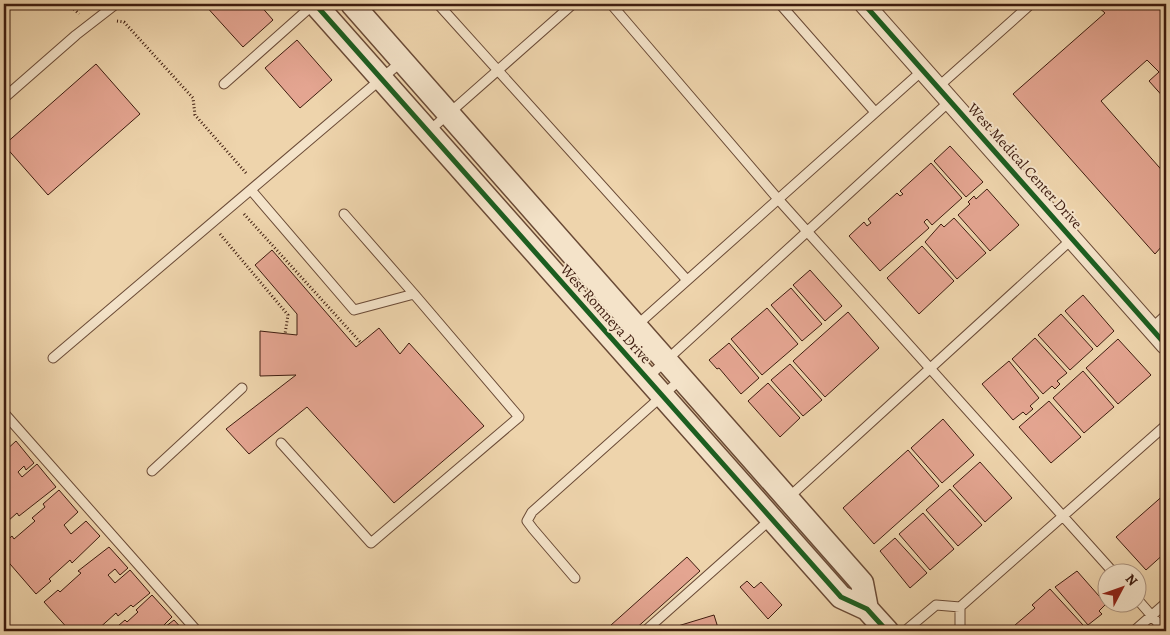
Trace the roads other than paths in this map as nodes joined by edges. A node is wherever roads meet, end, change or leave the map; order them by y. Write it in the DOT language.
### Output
graph roads {
  1 [pos="116,4"];
  2 [pos="314,4"];
  3 [pos="352,4"];
  4 [pos="438,4"];
  5 [pos="573,4"];
  6 [pos="611,4"];
  7 [pos="780,4"];
  8 [pos="864,4"];
  9 [pos="1031,4"];
  10 [pos="401,62"];
  11 [pos="923,70"];
  12 [pos="497,71"];
  13 [pos="382,79"];
  14 [pos="224,84"];
  15 [pos="938,87"];
  16 [pos="4,98"];
  17 [pos="950,101"];
  18 [pos="875,112"];
  19 [pos="448,114"];
  20 [pos="428,131"];
  21 [pos="248,193"];
  22 [pos="778,199"];
  23 [pos="344,214"];
  24 [pos="807,231"];
  25 [pos="1072,239"];
  26 [pos="686,279"];
  27 [pos="414,294"];
  28 [pos="1166,316"];
  29 [pos="635,326"];
  30 [pos="1152,328"];
  31 [pos="616,344"];
  32 [pos="1166,345"];
  33 [pos="53,358"];
  34 [pos="666,360"];
  35 [pos="930,367"];
  36 [pos="647,378"];
  37 [pos="681,378"];
  38 [pos="242,388"];
  39 [pos="662,395"];
  40 [pos="4,413"];
  41 [pos="1166,425"];
  42 [pos="281,443"];
  43 [pos="152,471"];
  44 [pos="787,498"];
  45 [pos="1063,517"];
  46 [pos="772,519"];
  47 [pos="1104,562"];
  48 [pos="575,578"];
  49 [pos="1166,603"];
  50 [pos="960,607"];
  51 [pos="867,609"];
  52 [pos="1148,611"];
  53 [pos="1152,616"];
  54 [pos="197,631"];
  55 [pos="645,631"];
  56 [pos="887,631"];
  57 [pos="905,631"];
  58 [pos="960,631"];
  59 [pos="1134,631"];
  60 [pos="1165,631"];
  1 -- 16 [label="lane"];
  2 -- 13 [label="street, West Romneya Drive"];
  2 -- 14 [label="lane"];
  3 -- 10 [label="street, West Romneya Drive"];
  4 -- 12 [label="lane"];
  5 -- 12 [label="lane"];
  6 -- 22 [label="lane"];
  7 -- 18 [label="lane"];
  8 -- 11 [label="street, West Medical Center Drive"];
  9 -- 15 [label="lane"];
  10 -- 13 [label="lane"];
  10 -- 19 [label="street, West Romneya Drive"];
  11 -- 15 [label="street, West Medical Center Drive"];
  11 -- 18 [label="lane"];
  12 -- 19 [label="lane"];
  12 -- 26 [label="lane"];
  13 -- 20 [label="street, West Romneya Drive"];
  13 -- 21 [label="lane"];
  15 -- 17 [label="street, West Medical Center Drive"];
  17 -- 24 [label="lane"];
  17 -- 25 [label="street, West Medical Center Drive"];
  18 -- 22 [label="lane"];
  19 -- 20 [label="lane"];
  19 -- 29 [label="street, West Romneya Drive"];
  20 -- 31 [label="street, West Romneya Drive"];
  21 -- 27 [label="lane"];
  21 -- 33 [label="lane"];
  22 -- 24 [label="lane"];
  22 -- 26 [label="lane"];
  23 -- 27 [label="lane"];
  24 -- 34 [label="lane"];
  24 -- 35 [label="lane"];
  25 -- 30 [label="street, West Medical Center Drive"];
  25 -- 35 [label="lane"];
  26 -- 29 [label="lane"];
  27 -- 42 [label="lane"];
  28 -- 30 [label="lane"];
  29 -- 31 [label="lane"];
  29 -- 34 [label="street, West Romneya Drive"];
  30 -- 32 [label="street, West Medical Center Drive"];
  31 -- 36 [label="street, West Romneya Drive"];
  34 -- 36 [label="lane"];
  34 -- 37 [label="street, West Romneya Drive"];
  35 -- 44 [label="lane"];
  35 -- 45 [label="lane"];
  36 -- 39 [label="street, West Romneya Drive"];
  37 -- 39 [label="lane"];
  37 -- 44 [label="street, West Romneya Drive"];
  38 -- 43 [label="lane"];
  39 -- 46 [label="street, West Romneya Drive"];
  39 -- 48 [label="lane"];
  40 -- 54 [label="lane"];
  41 -- 45 [label="lane"];
  44 -- 51 [label="street, West Romneya Drive"];
  45 -- 47 [label="lane"];
  45 -- 50 [label="lane"];
  46 -- 51 [label="street, West Romneya Drive"];
  46 -- 55 [label="lane"];
  49 -- 53 [label="lane"];
  50 -- 57 [label="lane"];
  50 -- 58 [label="lane"];
  51 -- 56 [label="street, West Romneya Drive"];
  52 -- 53 [label="lane"];
  53 -- 59 [label="lane"];
  53 -- 60 [label="lane"];
}
